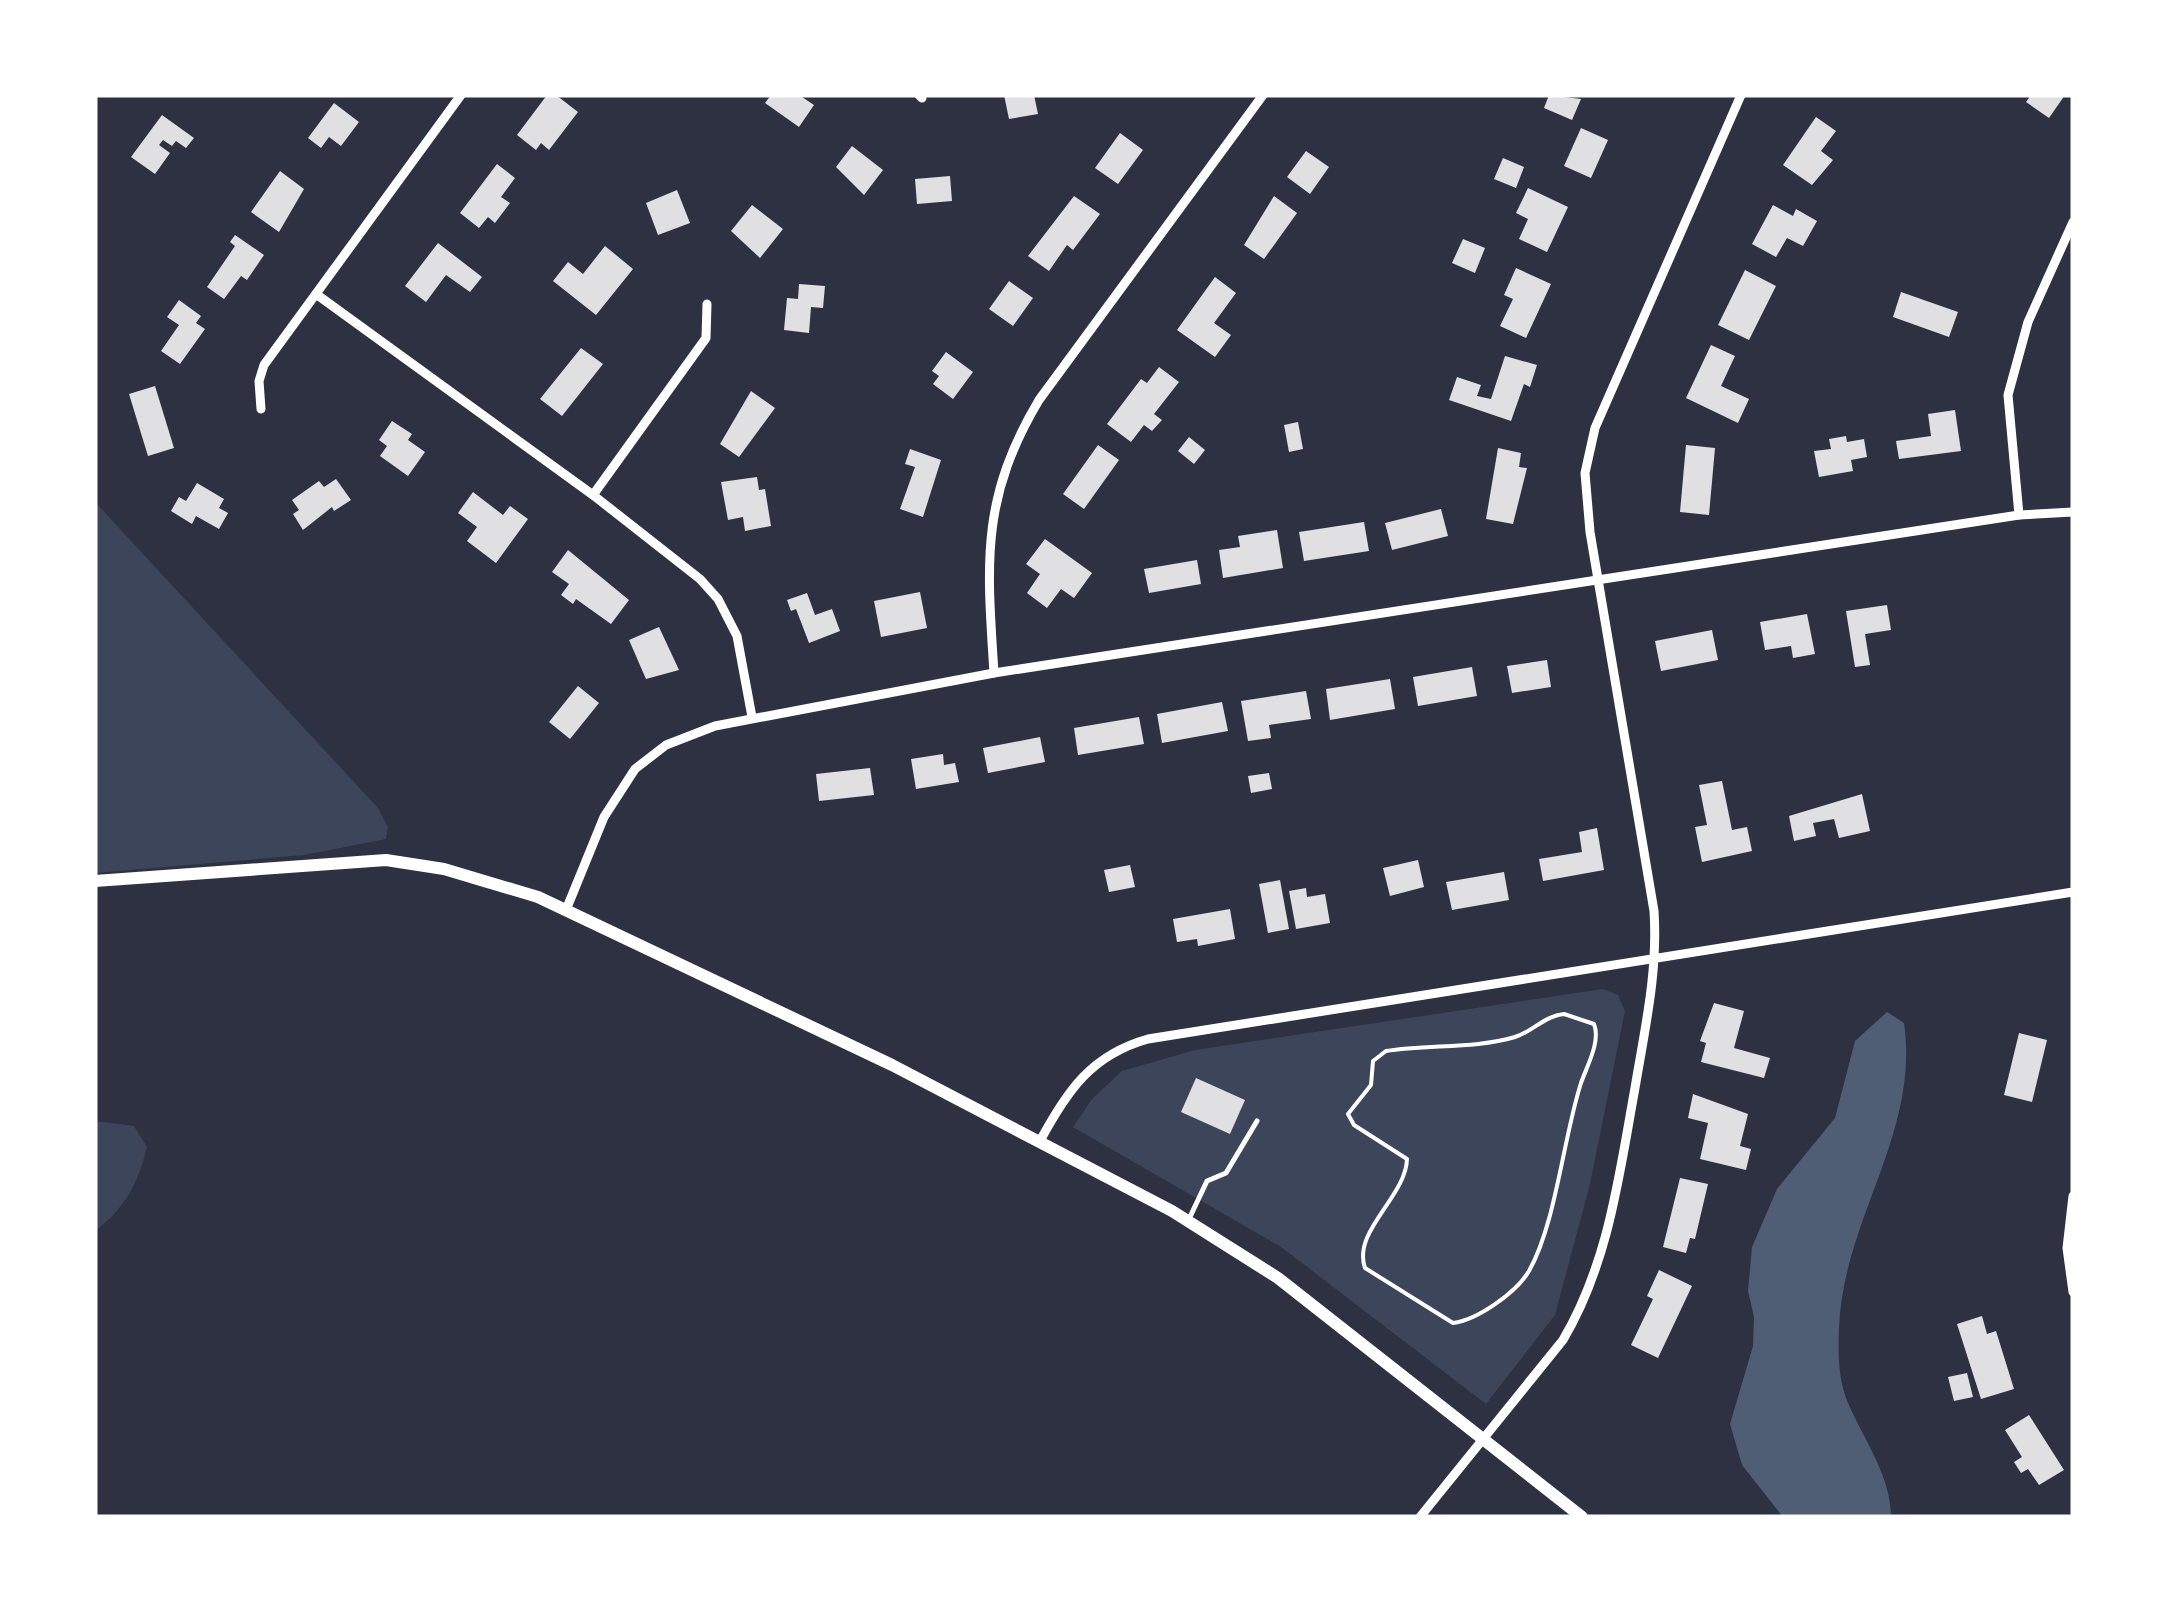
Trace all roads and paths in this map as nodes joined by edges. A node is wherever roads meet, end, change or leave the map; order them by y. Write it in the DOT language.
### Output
graph roads {
  1 [pos="461,95"];
  2 [pos="1263,95"];
  3 [pos="1741,95"];
  4 [pos="2073,222"];
  5 [pos="316,294"];
  6 [pos="707,304"];
  7 [pos="261,409"];
  8 [pos="593,495"];
  9 [pos="2073,512"];
  10 [pos="2019,515"];
  11 [pos="1601,578"];
  12 [pos="994,673"];
  13 [pos="752,716"];
  14 [pos="95,881"];
  15 [pos="2073,892"];
  16 [pos="566,910"];
  17 [pos="1657,960"];
  18 [pos="1596,1039"];
  19 [pos="1257,1121"];
  20 [pos="1040,1141"];
  21 [pos="2073,1196"];
  22 [pos="1188,1221"];
  23 [pos="2073,1292"];
  24 [pos="1482,1437"];
  25 [pos="1420,1517"];
  26 [pos="1582,1517"];
  1 -- 5 [label="street"];
  2 -- 12 [label="street"];
  3 -- 11 [label="street"];
  4 -- 10 [label="street"];
  5 -- 7 [label="street"];
  5 -- 8 [label="street"];
  6 -- 8 [label="street"];
  8 -- 13 [label="street"];
  9 -- 10 [label="street"];
  10 -- 11 [label="street"];
  11 -- 12 [label="street"];
  11 -- 17 [label="street"];
  12 -- 13 [label="street"];
  13 -- 16 [label="street"];
  14 -- 16 [label="main road"];
  15 -- 17 [label="street"];
  16 -- 20 [label="main road"];
  17 -- 20 [label="street"];
  17 -- 24 [label="street"];
  18 -- 18 [label="path"];
  19 -- 22 [label="lane"];
  20 -- 22 [label="main road"];
  21 -- 23 [label="street"];
  22 -- 24 [label="main road"];
  24 -- 25 [label="street"];
  24 -- 26 [label="main road"];
}
